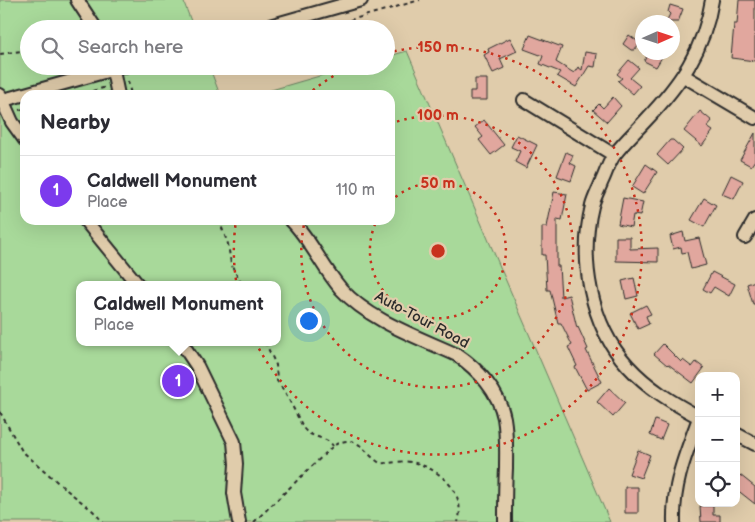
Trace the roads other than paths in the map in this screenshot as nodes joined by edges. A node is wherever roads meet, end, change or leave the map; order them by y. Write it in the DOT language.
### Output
graph roads {
  1 [pos="77,0"];
  2 [pos="361,0"];
  3 [pos="712,0"];
  4 [pos="90,20"];
  5 [pos="291,20"];
  6 [pos="87,75"];
  7 [pos="113,75"];
  8 [pos="684,76"];
  9 [pos="33,90"];
  10 [pos="114,90"];
  11 [pos="20,94"];
  12 [pos="1,99"];
  13 [pos="524,100"];
  14 [pos="755,118"];
  15 [pos="20,133"];
  16 [pos="614,155"];
  17 [pos="755,220"];
  18 [pos="88,225"];
  19 [pos="296,225"];
  20 [pos="745,237"];
  21 [pos="135,281"];
  22 [pos="183,346"];
  23 [pos="695,415"];
  24 [pos="695,429"];
  25 [pos="740,435"];
  26 [pos="754,440"];
  27 [pos="239,522"];
  28 [pos="505,522"];
  29 [pos="674,522"];
  1 -- 4 [label="street"];
  2 -- 5 [label="street"];
  3 -- 8 [label="street"];
  6 -- 9 [label="street"];
  7 -- 10 [label="street"];
  8 -- 14 [label="street"];
  8 -- 16 [label="street"];
  11 -- 12 [label="street"];
  12 -- 15 [label="street"];
  13 -- 16 [label="street"];
  16 -- 23 [label="street"];
  17 -- 20 [label="street"];
  18 -- 21 [label="street"];
  19 -- 28 [label="street, Auto-Tour Road"];
  22 -- 27 [label="street"];
  24 -- 29 [label="street"];
  25 -- 26 [label="street"];
}
